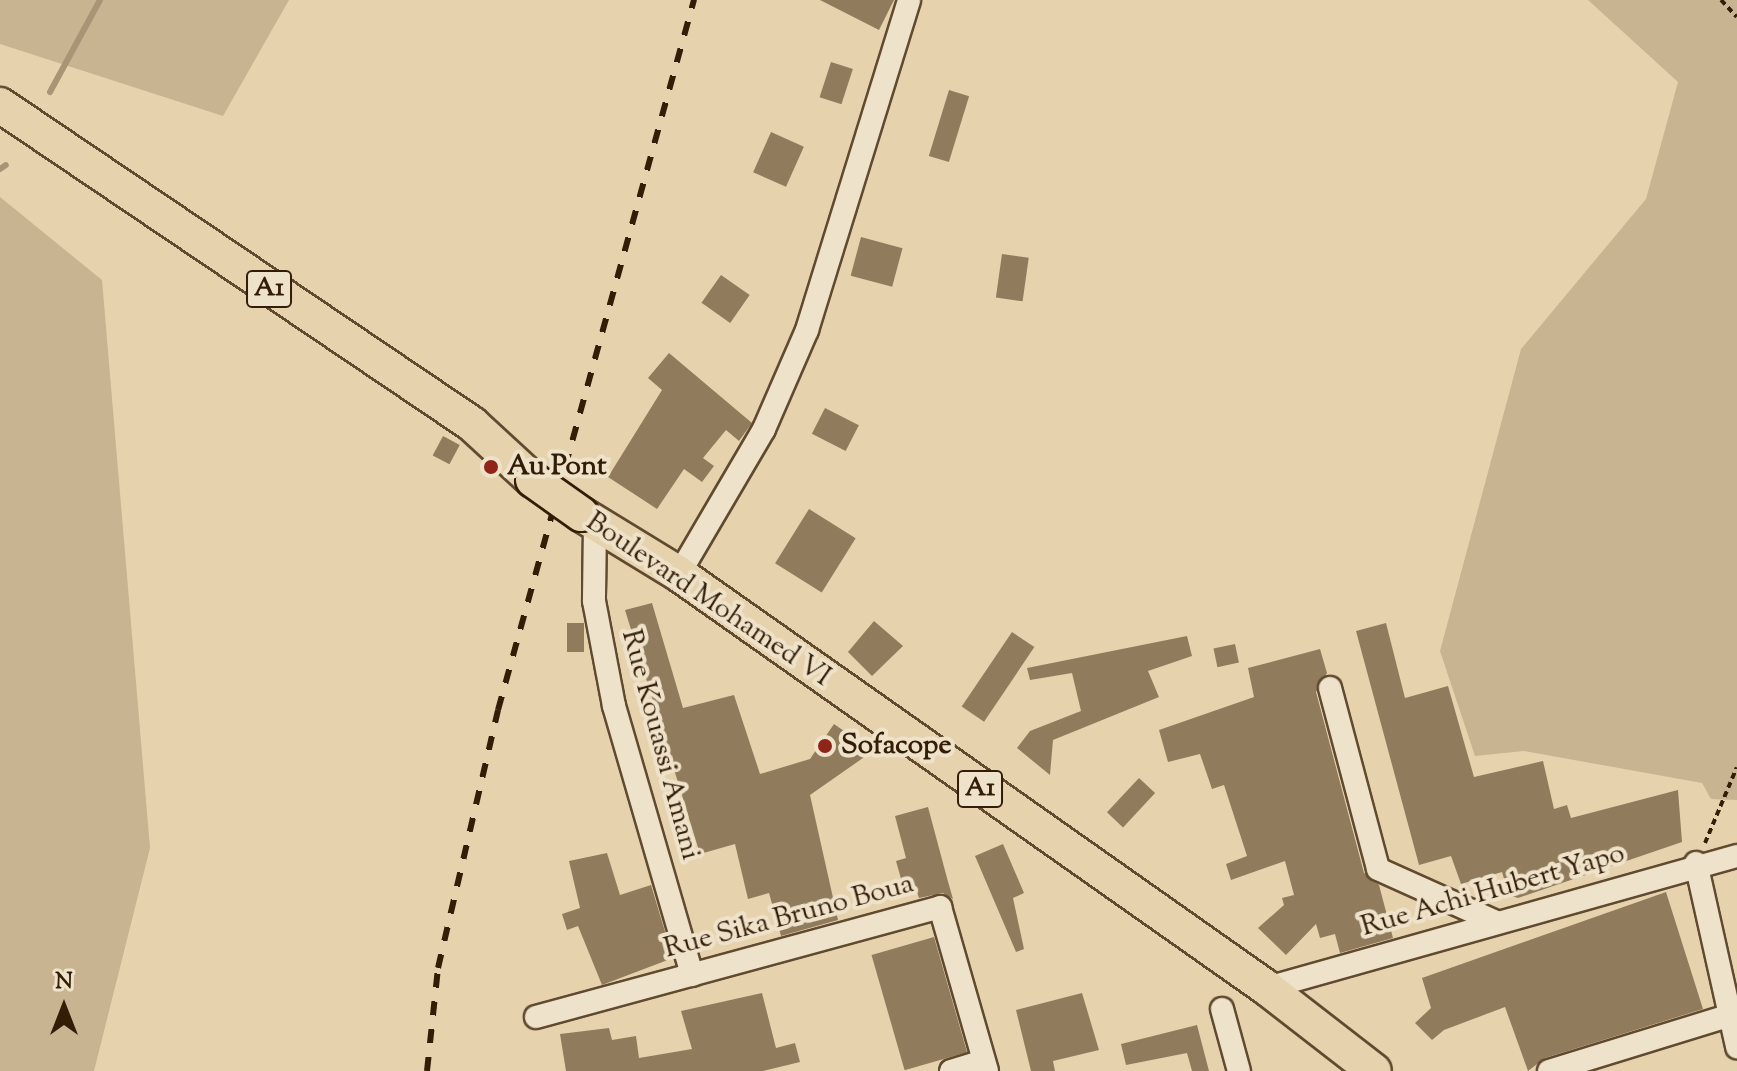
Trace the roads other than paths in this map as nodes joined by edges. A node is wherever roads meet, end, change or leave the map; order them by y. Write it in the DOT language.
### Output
graph roads {
  1 [pos="909,0"];
  2 [pos="0,105"];
  3 [pos="588,520"];
  4 [pos="679,574"];
  5 [pos="1330,688"];
  6 [pos="1737,856"];
  7 [pos="1696,863"];
  8 [pos="1496,922"];
  9 [pos="692,975"];
  10 [pos="1267,988"];
  11 [pos="1222,1009"];
  12 [pos="1728,1016"];
  13 [pos="536,1017"];
  14 [pos="1737,1047"];
  15 [pos="985,1066"];
  16 [pos="951,1071"];
  17 [pos="1239,1071"];
  18 [pos="1374,1071"];
  19 [pos="1549,1071"];
  1 -- 4 [label="street"];
  2 -- 3 [label="main road, Boulevard Mohamed VI / A1, bridge"];
  3 -- 4 [label="main road, Boulevard Mohamed VI / A1"];
  3 -- 9 [label="street, Rue Kouassi Amani"];
  4 -- 10 [label="main road, Boulevard Mohamed VI / A1"];
  5 -- 8 [label="street"];
  6 -- 7 [label="street, Rue Achi Hubert Yapo"];
  7 -- 8 [label="street, Rue Achi Hubert Yapo"];
  7 -- 12 [label="street"];
  8 -- 10 [label="street, Rue Achi Hubert Yapo"];
  9 -- 13 [label="street, Rue Sika Bruno Boua"];
  9 -- 15 [label="street, Rue Sika Bruno Boua"];
  10 -- 18 [label="main road, Boulevard Mohamed VI / A1"];
  11 -- 17 [label="street"];
  12 -- 14 [label="street"];
  12 -- 19 [label="street"];
  15 -- 16 [label="street"];
}
